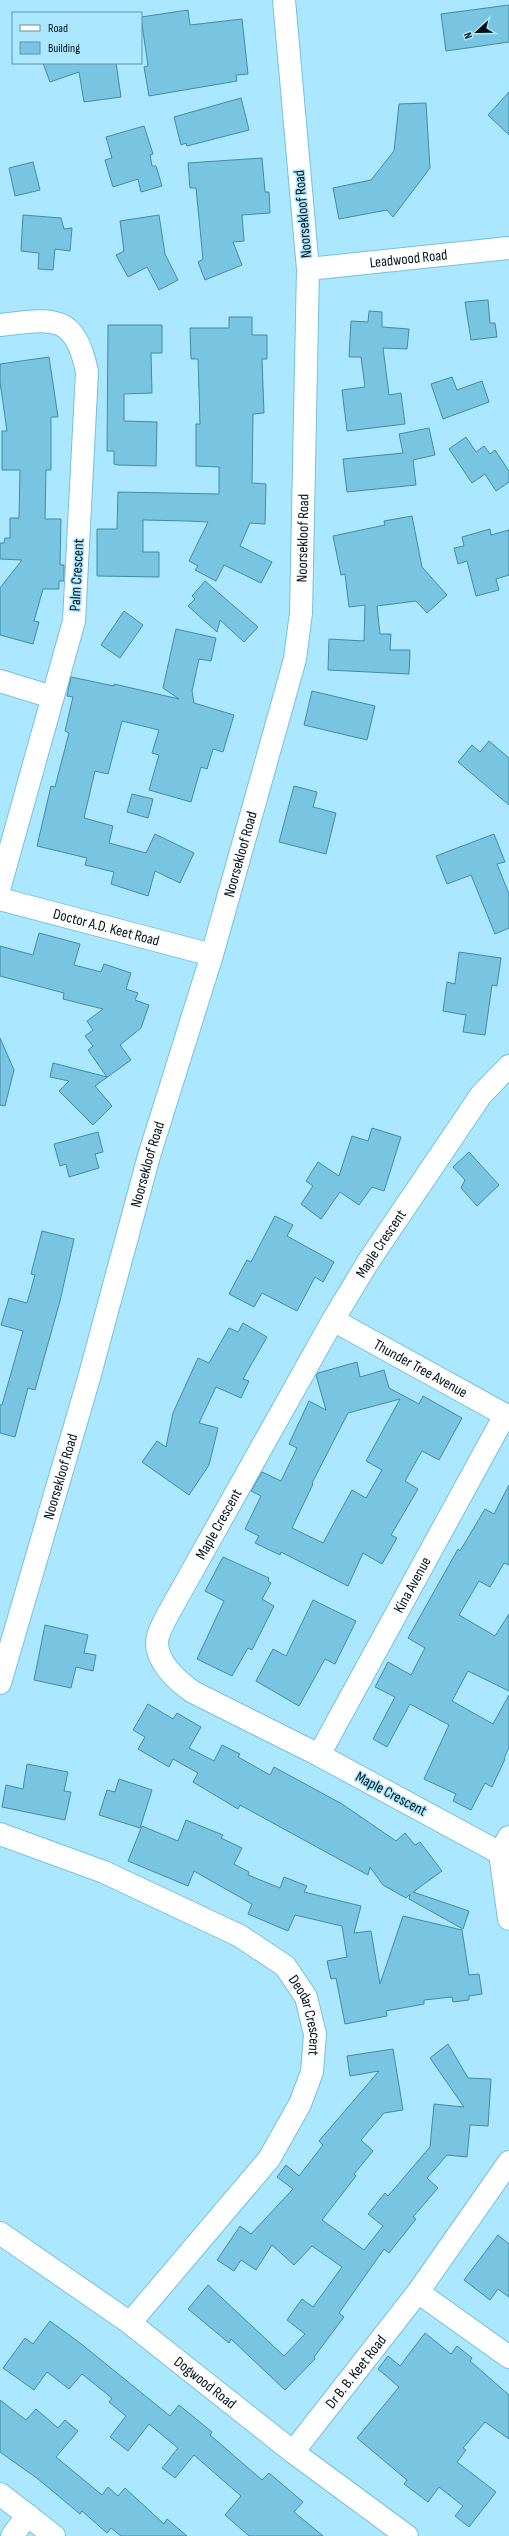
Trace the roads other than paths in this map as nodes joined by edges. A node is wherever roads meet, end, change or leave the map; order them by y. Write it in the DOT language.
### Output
graph roads {
  1 [pos="284,0"];
  2 [pos="509,248"];
  3 [pos="308,269"];
  4 [pos="0,325"];
  5 [pos="0,681"];
  6 [pos="52,697"];
  7 [pos="0,886"];
  8 [pos="0,899"];
  9 [pos="212,955"];
  10 [pos="509,1066"];
  11 [pos="333,1320"];
  12 [pos="507,1416"];
  13 [pos="0,1683"];
  14 [pos="319,1755"];
  15 [pos="0,1834"];
  16 [pos="505,1845"];
  17 [pos="509,1918"];
  18 [pos="509,2162"];
  19 [pos="0,2233"];
  20 [pos="418,2292"];
  21 [pos="130,2322"];
  22 [pos="509,2357"];
  23 [pos="293,2452"];
  24 [pos="0,2494"];
  25 [pos="28,2515"];
  26 [pos="12,2536"];
  27 [pos="54,2536"];
  28 [pos="407,2536"];
  1 -- 3 [label="street, Noorsekloof Road"];
  2 -- 3 [label="street, Leadwood Road"];
  3 -- 9 [label="street, Noorsekloof Road"];
  4 -- 6 [label="street, Palm Crescent"];
  5 -- 6 [label="street"];
  6 -- 7 [label="street, Palm Crescent"];
  8 -- 9 [label="street, Doctor A.D. Keet Road"];
  9 -- 13 [label="street, Noorsekloof Road"];
  10 -- 11 [label="street, Maple Crescent"];
  11 -- 12 [label="street, Thunder Tree Avenue"];
  11 -- 14 [label="street, Maple Crescent"];
  12 -- 14 [label="street, Kina Avenue"];
  14 -- 16 [label="street, Maple Crescent"];
  15 -- 21 [label="street, Deodar Crescent"];
  16 -- 17 [label="street"];
  18 -- 20 [label="street, Dr B. B. Keet Road"];
  19 -- 21 [label="street, Dogwood Road"];
  20 -- 22 [label="street"];
  20 -- 23 [label="street, Dr B. B. Keet Road"];
  21 -- 23 [label="street, Dogwood Road"];
  23 -- 28 [label="street, Dogwood Road"];
  24 -- 25 [label="street"];
  25 -- 26 [label="street"];
  25 -- 27 [label="street"];
}
